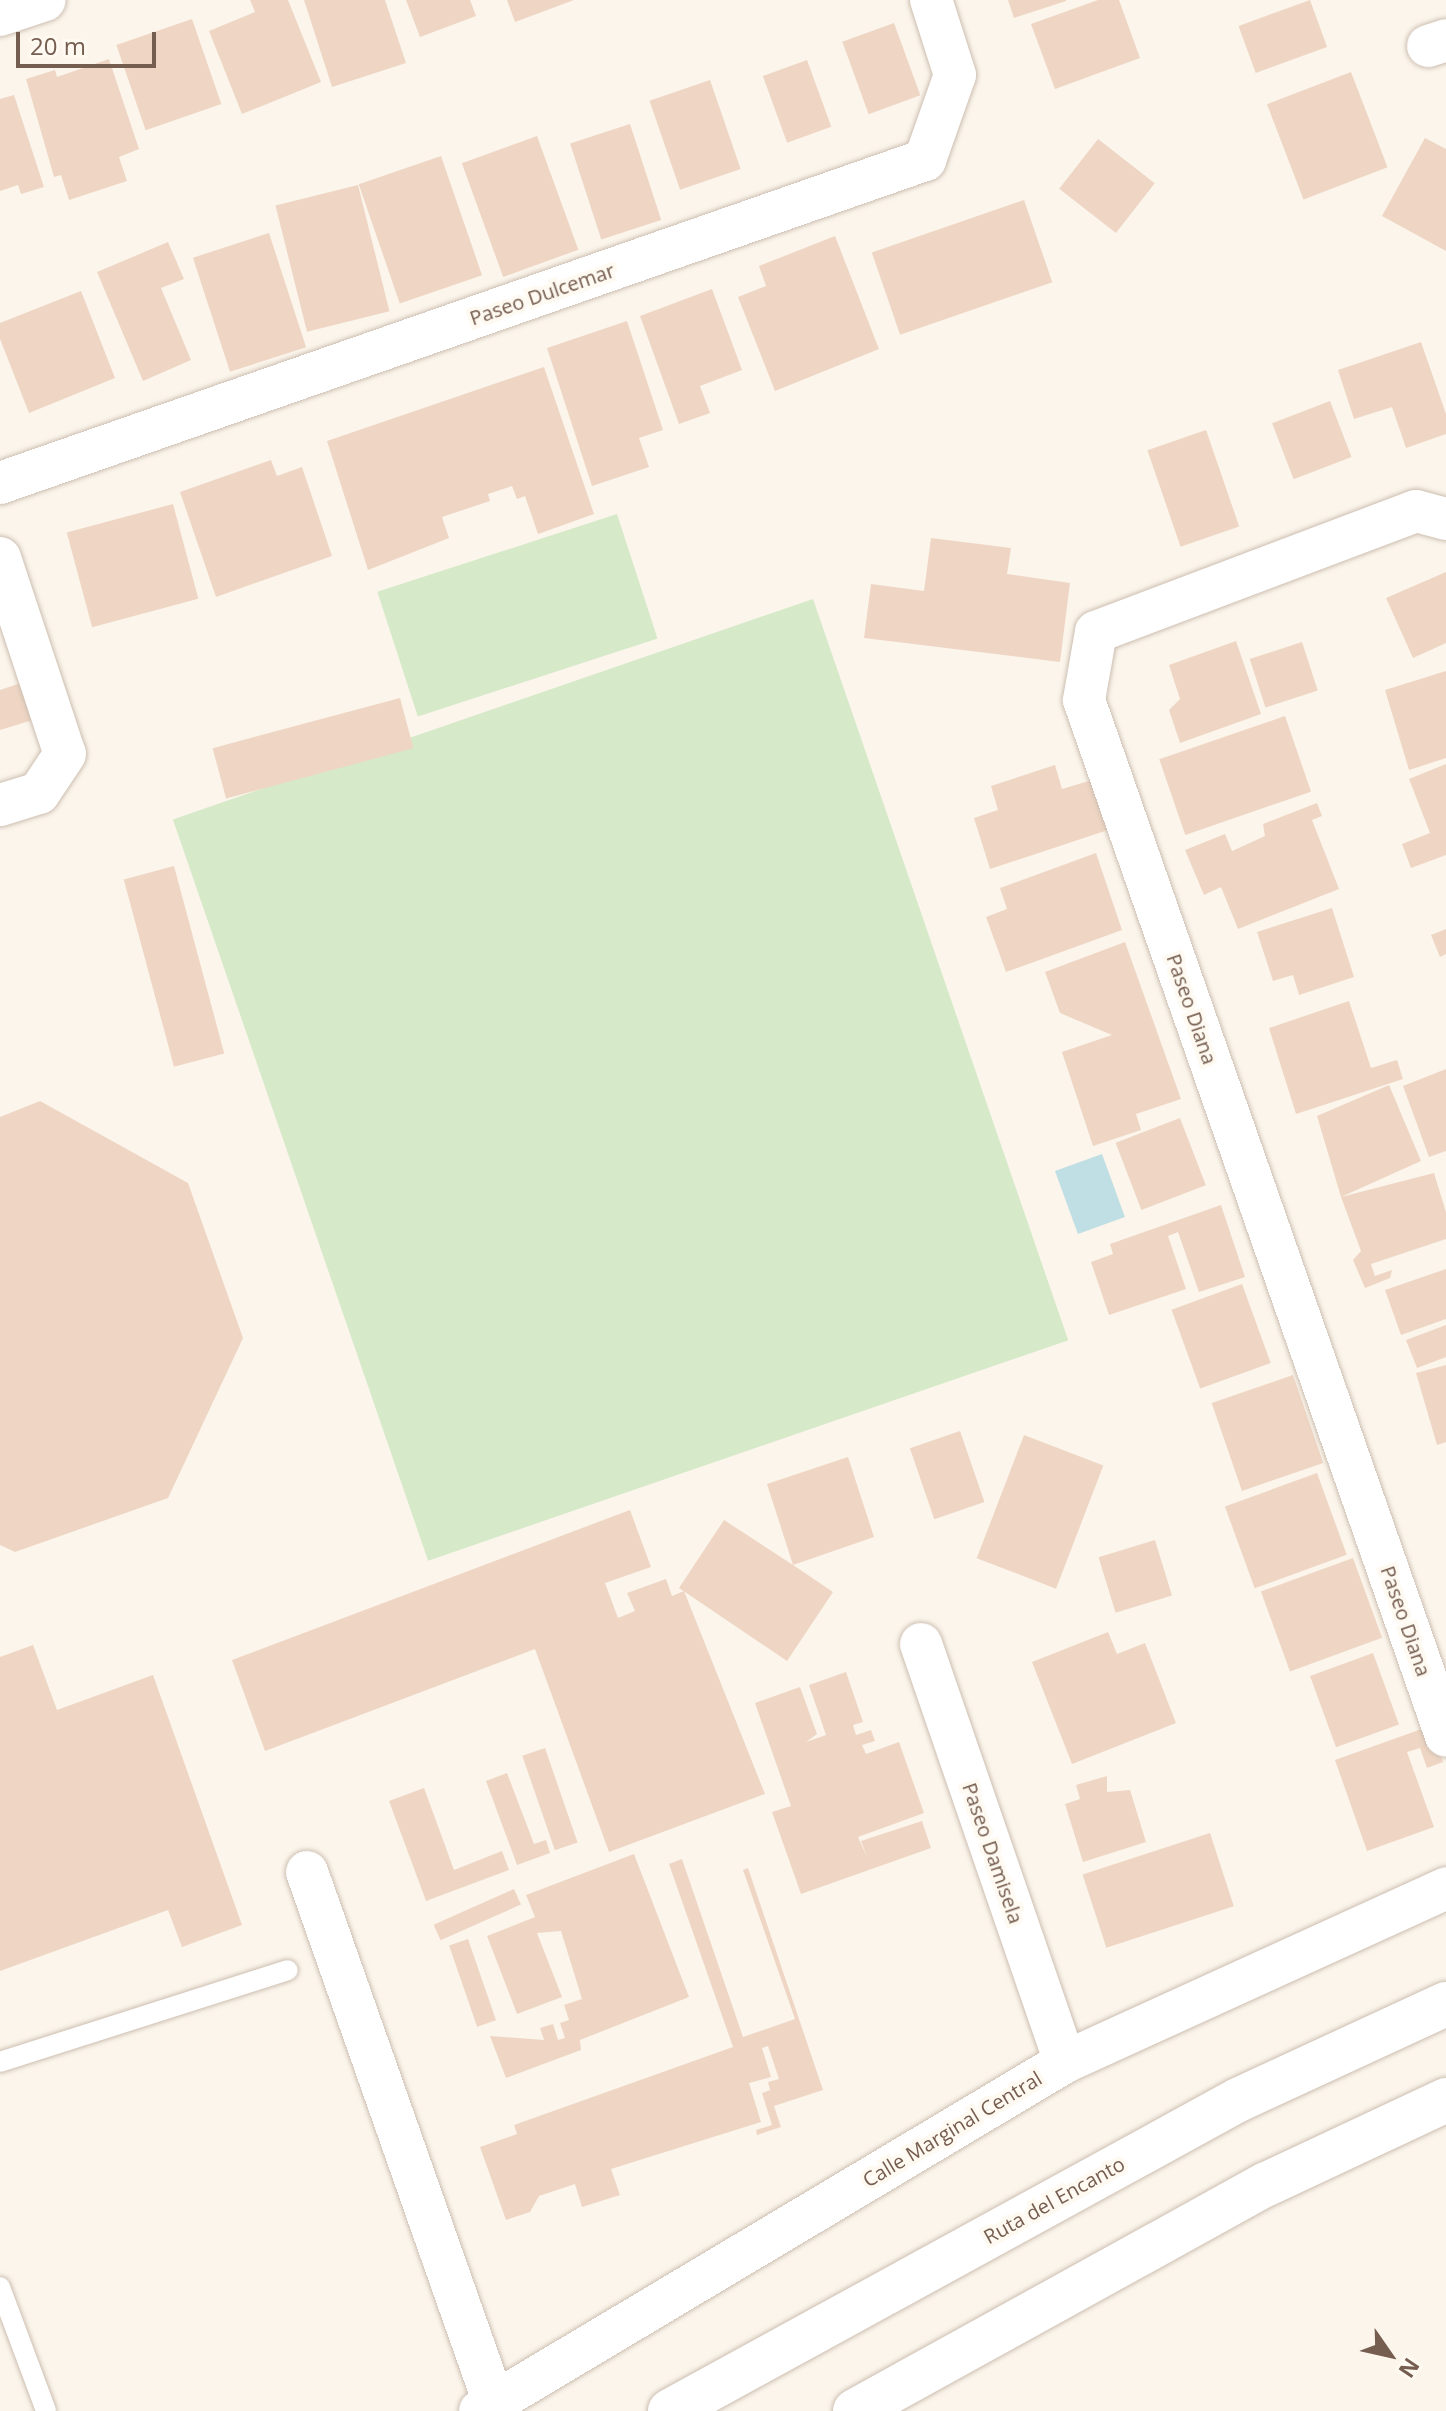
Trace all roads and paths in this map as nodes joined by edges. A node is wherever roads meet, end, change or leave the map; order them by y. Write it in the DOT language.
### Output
graph roads {
  1 [pos="45,0"];
  2 [pos="931,0"];
  3 [pos="0,15"];
  4 [pos="0,483"];
  5 [pos="1446,519"];
  6 [pos="0,558"];
  7 [pos="0,805"];
  8 [pos="921,1644"];
  9 [pos="1446,1736"];
  10 [pos="307,1872"];
  11 [pos="1446,1888"];
  12 [pos="288,1970"];
  13 [pos="1446,2004"];
  14 [pos="0,2062"];
  15 [pos="1065,2062"];
  16 [pos="1446,2100"];
  17 [pos="0,2287"];
  18 [pos="487,2407"];
  19 [pos="46,2411"];
  20 [pos="670,2411"];
  21 [pos="855,2411"];
  1 -- 3 [label="street"];
  2 -- 4 [label="street, Paseo Dulcemar"];
  5 -- 9 [label="street, Paseo Diana"];
  6 -- 7 [label="street"];
  8 -- 15 [label="street, Paseo Damisela"];
  10 -- 18 [label="street"];
  11 -- 15 [label="street, Calle Marginal Central"];
  12 -- 14 [label="lane"];
  13 -- 20 [label="main road, Ruta del Encanto"];
  15 -- 18 [label="street, Calle Marginal Central"];
  16 -- 21 [label="main road"];
  17 -- 19 [label="lane"];
}
